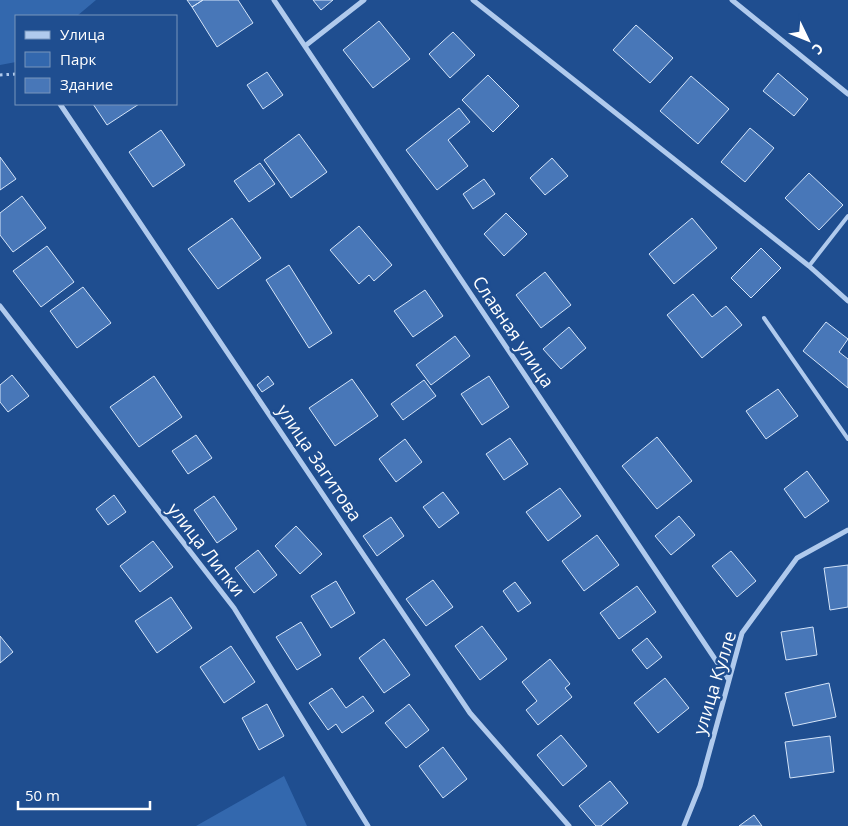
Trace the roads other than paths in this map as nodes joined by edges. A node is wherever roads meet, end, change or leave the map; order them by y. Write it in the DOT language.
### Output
graph roads {
  1 [pos="274,0"];
  2 [pos="364,0"];
  3 [pos="473,0"];
  4 [pos="732,0"];
  5 [pos="305,46"];
  6 [pos="848,94"];
  7 [pos="61,105"];
  8 [pos="848,216"];
  9 [pos="809,266"];
  10 [pos="848,301"];
  11 [pos="0,306"];
  12 [pos="764,318"];
  13 [pos="848,439"];
  14 [pos="848,530"];
  15 [pos="729,680"];
  16 [pos="368,826"];
  17 [pos="569,826"];
  18 [pos="684,826"];
  1 -- 5 [label="street, Славная улица"];
  2 -- 5 [label="street"];
  3 -- 9 [label="street"];
  4 -- 6 [label="street"];
  5 -- 15 [label="street, Славная улица"];
  7 -- 17 [label="street, улица Загитова"];
  8 -- 9 [label="lane"];
  9 -- 10 [label="street"];
  11 -- 16 [label="street, улица Липки"];
  12 -- 13 [label="lane"];
  14 -- 15 [label="street, улица Кулле"];
  15 -- 18 [label="street, улица Кулле"];
}
